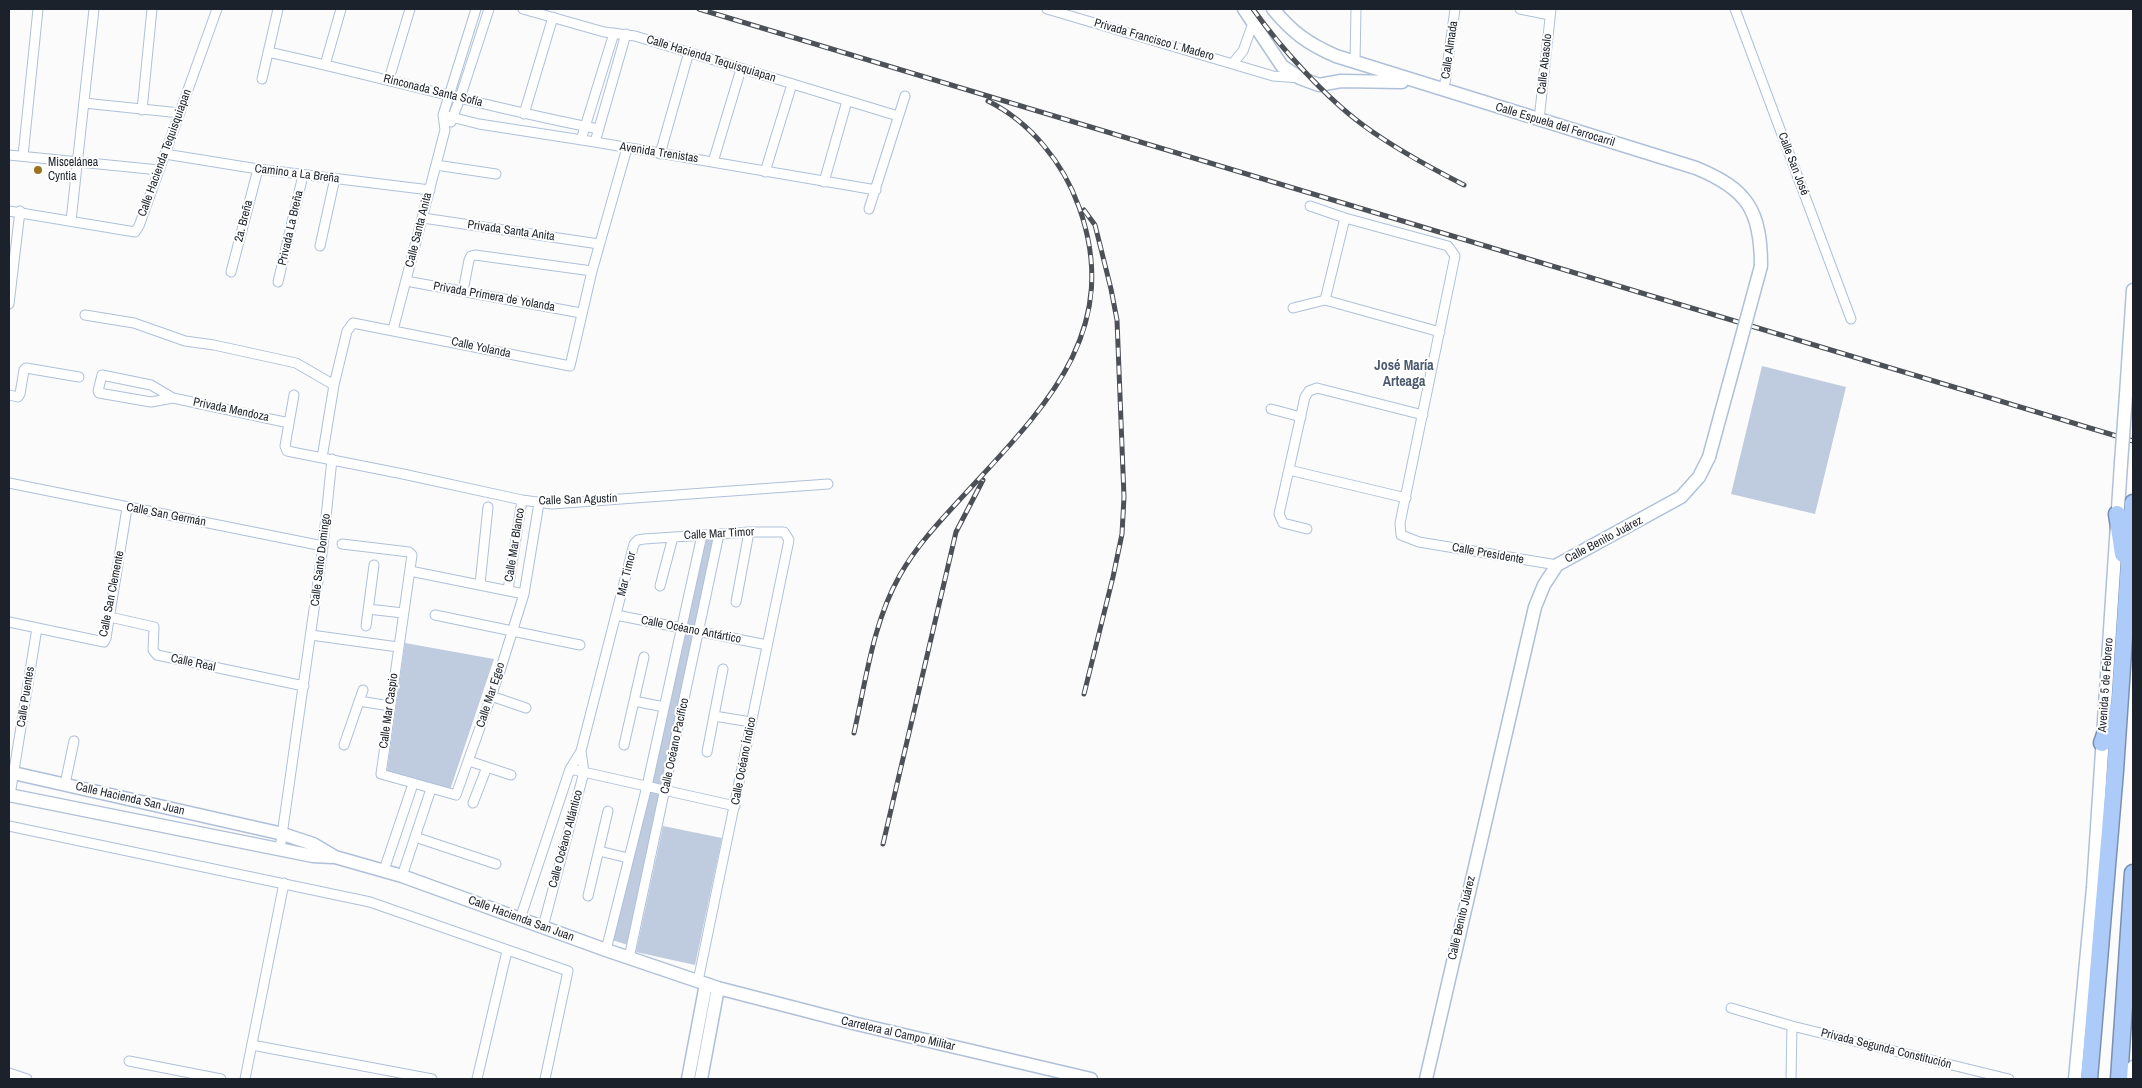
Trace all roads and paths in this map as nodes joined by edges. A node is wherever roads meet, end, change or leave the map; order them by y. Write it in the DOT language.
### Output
graph roads {
  1 [pos="38,9"];
  2 [pos="94,9"];
  3 [pos="152,9"];
  4 [pos="216,9"];
  5 [pos="278,9"];
  6 [pos="342,9"];
  7 [pos="410,9"];
  8 [pos="476,9"];
  9 [pos="489,9"];
  10 [pos="523,9"];
  11 [pos="1047,9"];
  12 [pos="1244,9"];
  13 [pos="1273,9"];
  14 [pos="1356,9"];
  15 [pos="1455,9"];
  16 [pos="1520,9"];
  17 [pos="1735,9"];
  18 [pos="1551,12"];
  19 [pos="553,17"];
  20 [pos="1254,23"];
  21 [pos="614,33"];
  22 [pos="626,34"];
  23 [pos="268,52"];
  24 [pos="689,52"];
  25 [pos="1355,62"];
  26 [pos="1233,63"];
  27 [pos="325,65"];
  28 [pos="741,69"];
  29 [pos="1300,78"];
  30 [pos="262,79"];
  31 [pos="389,79"];
  32 [pos="1415,82"];
  33 [pos="792,84"];
  34 [pos="1444,90"];
  35 [pos="449,95"];
  36 [pos="905,96"];
  37 [pos="460,98"];
  38 [pos="847,101"];
  39 [pos="84,103"];
  40 [pos="142,110"];
  41 [pos="180,113"];
  42 [pos="524,114"];
  43 [pos="443,116"];
  44 [pos="898,116"];
  45 [pos="453,118"];
  46 [pos="1539,120"];
  47 [pos="585,126"];
  48 [pos="599,129"];
  49 [pos="445,130"];
  50 [pos="581,140"];
  51 [pos="595,142"];
  52 [pos="627,148"];
  53 [pos="165,154"];
  54 [pos="660,154"];
  55 [pos="9,155"];
  56 [pos="23,156"];
  57 [pos="77,161"];
  58 [pos="713,162"];
  59 [pos="436,165"];
  60 [pos="1696,168"];
  61 [pos="258,169"];
  62 [pos="159,170"];
  63 [pos="765,172"];
  64 [pos="303,174"];
  65 [pos="496,174"];
  66 [pos="335,178"];
  67 [pos="824,182"];
  68 [pos="430,190"];
  69 [pos="876,190"];
  70 [pos="1310,206"];
  71 [pos="869,209"];
  72 [pos="9,210"];
  73 [pos="20,212"];
  74 [pos="423,218"];
  75 [pos="1345,218"];
  76 [pos="71,221"];
  77 [pos="599,244"];
  78 [pos="320,246"];
  79 [pos="592,271"];
  80 [pos="231,272"];
  81 [pos="406,281"];
  82 [pos="278,282"];
  83 [pos="2133,290"];
  84 [pos="463,291"];
  85 [pos="1326,300"];
  86 [pos="9,304"];
  87 [pos="1293,308"];
  88 [pos="581,313"];
  89 [pos="85,315"];
  90 [pos="1851,319"];
  91 [pos="393,330"];
  92 [pos="1440,332"];
  93 [pos="79,377"];
  94 [pos="137,382"];
  95 [pos="334,385"];
  96 [pos="9,395"];
  97 [pos="294,395"];
  98 [pos="173,398"];
  99 [pos="134,400"];
  100 [pos="1271,410"];
  101 [pos="1423,415"];
  102 [pos="1301,417"];
  103 [pos="289,423"];
  104 [pos="322,458"];
  105 [pos="332,460"];
  106 [pos="1289,470"];
  107 [pos="9,482"];
  108 [pos="828,484"];
  109 [pos="1406,498"];
  110 [pos="522,500"];
  111 [pos="539,503"];
  112 [pos="2133,503"];
  113 [pos="488,507"];
  114 [pos="127,508"];
  115 [pos="2117,514"];
  116 [pos="1307,529"];
  117 [pos="749,532"];
  118 [pos="719,534"];
  119 [pos="702,535"];
  120 [pos="673,537"];
  121 [pos="644,539"];
  122 [pos="789,540"];
  123 [pos="342,544"];
  124 [pos="323,546"];
  125 [pos="374,565"];
  126 [pos="1556,565"];
  127 [pos="410,570"];
  128 [pos="480,584"];
  129 [pos="660,586"];
  130 [pos="2127,586"];
  131 [pos="508,590"];
  132 [pos="524,594"];
  133 [pos="736,602"];
  134 [pos="368,609"];
  135 [pos="403,614"];
  136 [pos="434,615"];
  137 [pos="616,615"];
  138 [pos="110,617"];
  139 [pos="9,622"];
  140 [pos="366,626"];
  141 [pos="37,628"];
  142 [pos="682,628"];
  143 [pos="699,631"];
  144 [pos="511,632"];
  145 [pos="311,635"];
  146 [pos="580,645"];
  147 [pos="767,645"];
  148 [pos="398,647"];
  149 [pos="644,657"];
  150 [pos="722,669"];
  151 [pos="304,686"];
  152 [pos="363,690"];
  153 [pos="2120,691"];
  154 [pos="491,696"];
  155 [pos="359,701"];
  156 [pos="634,701"];
  157 [pos="390,706"];
  158 [pos="664,707"];
  159 [pos="526,708"];
  160 [pos="714,716"];
  161 [pos="751,722"];
  162 [pos="74,741"];
  163 [pos="2102,743"];
  164 [pos="344,745"];
  165 [pos="624,745"];
  166 [pos="582,751"];
  167 [pos="707,752"];
  168 [pos="469,761"];
  169 [pos="487,767"];
  170 [pos="570,769"];
  171 [pos="584,772"];
  172 [pos="11,773"];
  173 [pos="511,775"];
  174 [pos="65,784"];
  175 [pos="413,784"];
  176 [pos="647,786"];
  177 [pos="431,789"];
  178 [pos="666,790"];
  179 [pos="9,795"];
  180 [pos="456,795"];
  181 [pos="473,803"];
  182 [pos="735,806"];
  183 [pos="608,811"];
  184 [pos="9,826"];
  185 [pos="283,834"];
  186 [pos="415,837"];
  187 [pos="280,850"];
  188 [pos="599,851"];
  189 [pos="335,857"];
  190 [pos="628,858"];
  191 [pos="496,864"];
  192 [pos="384,870"];
  193 [pos="2133,872"];
  194 [pos="402,876"];
  195 [pos="284,883"];
  196 [pos="2093,888"];
  197 [pos="588,896"];
  198 [pos="520,919"];
  199 [pos="543,927"];
  200 [pos="2100,936"];
  201 [pos="606,950"];
  202 [pos="507,951"];
  203 [pos="629,958"];
  204 [pos="707,984"];
  205 [pos="2133,989"];
  206 [pos="1731,1008"];
  207 [pos="1792,1026"];
  208 [pos="2121,1042"];
  209 [pos="252,1045"];
  210 [pos="129,1061"];
  211 [pos="2133,1066"];
  212 [pos="9,1073"];
  213 [pos="2078,1078"];
  214 [pos="27,1079"];
  215 [pos="221,1079"];
  216 [pos="246,1079"];
  217 [pos="432,1079"];
  218 [pos="477,1079"];
  219 [pos="544,1079"];
  220 [pos="688,1079"];
  221 [pos="701,1079"];
  222 [pos="1091,1079"];
  223 [pos="1426,1079"];
  224 [pos="1791,1079"];
  225 [pos="2009,1079"];
  226 [pos="2119,1079"];
  227 [pos="2132,1079"];
  1 -- 56 [label="street"];
  2 -- 39 [label="street"];
  3 -- 40 [label="street"];
  4 -- 41 [label="street, Calle Hacienda Tequisquiapan"];
  5 -- 23 [label="street"];
  6 -- 27 [label="street"];
  7 -- 31 [label="street"];
  8 -- 35 [label="street, Calle Santa Anita"];
  9 -- 37 [label="street, Calle Santa Anita"];
  10 -- 19 [label="street, Calle Hacienda Tequisquiapan"];
  11 -- 26 [label="street, Privada Francisco I. Madero"];
  12 -- 20 [label="main road, Calle Espuela del Ferrocarril"];
  13 -- 25 [label="main road, Calle Espuela del Ferrocarril"];
  14 -- 25 [label="street"];
  15 -- 34 [label="street, Calle Almada"];
  16 -- 18 [label="street"];
  17 -- 90 [label="street, Calle San José"];
  18 -- 46 [label="street, Calle Abasolo"];
  19 -- 21 [label="street, Calle Hacienda Tequisquiapan"];
  19 -- 42 [label="street"];
  20 -- 26 [label="street"];
  20 -- 29 [label="main road, Calle Espuela del Ferrocarril"];
  21 -- 22 [label="street, Calle Hacienda Tequisquiapan"];
  21 -- 47 [label="street"];
  22 -- 24 [label="street, Calle Hacienda Tequisquiapan"];
  22 -- 48 [label="street"];
  23 -- 27 [label="street, Rinconada Santa Sofía"];
  23 -- 30 [label="street"];
  24 -- 28 [label="street, Calle Hacienda Tequisquiapan"];
  24 -- 54 [label="street"];
  25 -- 32 [label="main road, Calle Espuela del Ferrocarril"];
  26 -- 29 [label="street, Privada Francisco I. Madero"];
  27 -- 31 [label="street, Rinconada Santa Sofía"];
  28 -- 33 [label="street, Calle Hacienda Tequisquiapan"];
  28 -- 58 [label="street"];
  29 -- 32 [label="main road, Calle Espuela del Ferrocarril"];
  31 -- 35 [label="street, Rinconada Santa Sofía"];
  32 -- 34 [label="main road, Calle Espuela del Ferrocarril"];
  33 -- 38 [label="street, Calle Hacienda Tequisquiapan"];
  33 -- 63 [label="street"];
  34 -- 46 [label="main road, Calle Espuela del Ferrocarril"];
  35 -- 37 [label="street, Rinconada Santa Sofía"];
  35 -- 43 [label="street, Calle Santa Anita"];
  36 -- 44 [label="street"];
  37 -- 42 [label="street, Rinconada Santa Sofía"];
  37 -- 45 [label="street, Calle Santa Anita"];
  38 -- 44 [label="street, Calle Hacienda Tequisquiapan"];
  38 -- 67 [label="street"];
  39 -- 40 [label="street"];
  39 -- 57 [label="street"];
  40 -- 41 [label="street"];
  41 -- 53 [label="street, Calle Hacienda Tequisquiapan"];
  42 -- 47 [label="street, Rinconada Santa Sofía"];
  43 -- 45 [label="street, Avenida Trenistas"];
  43 -- 49 [label="street, Calle Santa Anita"];
  44 -- 69 [label="street"];
  45 -- 49 [label="street, Calle Santa Anita"];
  45 -- 50 [label="street, Avenida Trenistas"];
  46 -- 60 [label="main road, Calle Espuela del Ferrocarril"];
  47 -- 48 [label="street, Rinconada Santa Sofía"];
  47 -- 50 [label="street"];
  48 -- 51 [label="street"];
  49 -- 59 [label="street, Calle Santa Anita"];
  50 -- 51 [label="street, Avenida Trenistas"];
  51 -- 52 [label="street, Avenida Trenistas"];
  52 -- 54 [label="street, Avenida Trenistas"];
  52 -- 77 [label="street"];
  53 -- 61 [label="street, Camino a La Breña"];
  53 -- 62 [label="street, Calle Hacienda Tequisquiapan"];
  54 -- 58 [label="street, Avenida Trenistas"];
  55 -- 56 [label="street"];
  56 -- 57 [label="street"];
  57 -- 62 [label="street"];
  57 -- 76 [label="street"];
  58 -- 63 [label="street, Avenida Trenistas"];
  59 -- 65 [label="street"];
  59 -- 68 [label="street, Calle Santa Anita"];
  60 -- 126 [label="main road, Calle Benito Juárez, bridge"];
  61 -- 64 [label="street, Camino a La Breña"];
  61 -- 80 [label="street, 2a. Breña"];
  62 -- 76 [label="street, Calle Hacienda Tequisquiapan"];
  63 -- 67 [label="street, Avenida Trenistas"];
  64 -- 66 [label="street, Camino a La Breña"];
  64 -- 82 [label="street, Privada La Breña"];
  66 -- 68 [label="street, Camino a La Breña"];
  66 -- 78 [label="street"];
  67 -- 69 [label="street, Avenida Trenistas"];
  68 -- 74 [label="street, Calle Santa Anita"];
  69 -- 71 [label="street"];
  70 -- 75 [label="street"];
  72 -- 73 [label="street, Calle Hacienda Tequisquiapan"];
  73 -- 76 [label="street, Calle Hacienda Tequisquiapan"];
  73 -- 86 [label="street"];
  74 -- 77 [label="street, Privada Santa Anita"];
  74 -- 81 [label="street, Calle Santa Anita"];
  75 -- 85 [label="street"];
  75 -- 92 [label="street"];
  77 -- 79 [label="street"];
  79 -- 84 [label="street"];
  79 -- 88 [label="street"];
  81 -- 84 [label="street, Privada Primera de Yolanda"];
  81 -- 91 [label="street, Calle Santa Anita"];
  83 -- 115 [label="main road, Avenida 5 de Febrero, bridge"];
  84 -- 88 [label="street, Privada Primera de Yolanda"];
  85 -- 87 [label="street"];
  85 -- 92 [label="street"];
  88 -- 91 [label="street, Calle Yolanda"];
  89 -- 95 [label="street"];
  91 -- 95 [label="street"];
  92 -- 101 [label="street"];
  93 -- 96 [label="street"];
  94 -- 98 [label="street, Privada Mendoza"];
  94 -- 99 [label="street"];
  94 -- 99 [label="street, Privada Mendoza"];
  95 -- 104 [label="street"];
  97 -- 103 [label="street"];
  98 -- 99 [label="street, Privada Mendoza"];
  98 -- 103 [label="street, Privada Mendoza"];
  100 -- 102 [label="street"];
  101 -- 102 [label="street"];
  101 -- 109 [label="street"];
  102 -- 106 [label="street"];
  103 -- 104 [label="street"];
  104 -- 105 [label="street"];
  105 -- 110 [label="street, Calle San Agustín"];
  105 -- 124 [label="street, Calle Santo Domingo"];
  106 -- 109 [label="street"];
  106 -- 116 [label="street"];
  107 -- 114 [label="street, Calle San Germán"];
  108 -- 111 [label="street, Calle San Agustín"];
  109 -- 126 [label="street, Calle Presidente"];
  110 -- 111 [label="street, Calle San Agustín"];
  110 -- 131 [label="street, Calle Mar Blanco"];
  111 -- 132 [label="street, Calle Mar Blanco"];
  112 -- 130 [label="highway, Avenida 5 de Febrero"];
  113 -- 128 [label="street"];
  114 -- 124 [label="street, Calle San Germán"];
  114 -- 138 [label="street, Calle San Clemente"];
  115 -- 130 [label="highway"];
  115 -- 163 [label="main road, Avenida 5 de Febrero"];
  117 -- 118 [label="street, Calle Mar Timor"];
  117 -- 122 [label="street, Calle Mar Timor"];
  117 -- 133 [label="street"];
  118 -- 119 [label="street, Calle Mar Timor"];
  118 -- 143 [label="street, Calle Océano Pacífico"];
  119 -- 120 [label="street, Calle Mar Timor"];
  119 -- 142 [label="street, Calle Océano Pacífico"];
  120 -- 121 [label="street, Calle Mar Timor"];
  120 -- 129 [label="street"];
  121 -- 137 [label="street, Mar Timor"];
  122 -- 147 [label="street, Calle Océano Índico"];
  123 -- 127 [label="street"];
  124 -- 145 [label="street, Calle Santo Domingo"];
  125 -- 134 [label="street"];
  126 -- 223 [label="main road, Calle Benito Juárez"];
  127 -- 128 [label="street"];
  127 -- 135 [label="street, Calle Mar Caspio"];
  128 -- 131 [label="street"];
  130 -- 153 [label="highway, Avenida 5 de Febrero"];
  131 -- 132 [label="street"];
  132 -- 144 [label="street, Calle Mar Egeo"];
  134 -- 135 [label="street"];
  134 -- 140 [label="street"];
  135 -- 148 [label="street, Calle Mar Caspio"];
  136 -- 144 [label="street"];
  137 -- 142 [label="street, Calle Océano Antártico"];
  137 -- 166 [label="street, Calle Océano Atlántico"];
  138 -- 141 [label="street, Calle San Clemente"];
  138 -- 151 [label="street, Calle Real"];
  139 -- 141 [label="street"];
  141 -- 172 [label="street, Calle Puentes"];
  142 -- 143 [label="street, Calle Océano Antártico"];
  142 -- 158 [label="street, Calle Océano Pacífico"];
  143 -- 147 [label="street, Calle Océano Antártico"];
  143 -- 178 [label="street, Calle Océano Pacífico"];
  144 -- 146 [label="street"];
  144 -- 154 [label="street, Calle Mar Egeo"];
  145 -- 148 [label="street"];
  145 -- 151 [label="street, Calle Santo Domingo"];
  147 -- 161 [label="street, Calle Océano Índico"];
  148 -- 157 [label="street, Calle Mar Caspio"];
  149 -- 156 [label="street"];
  150 -- 160 [label="street"];
  151 -- 185 [label="street, Calle Santo Domingo"];
  152 -- 155 [label="street"];
  153 -- 163 [label="highway"];
  153 -- 200 [label="highway, Avenida 5 de Febrero"];
  154 -- 159 [label="street"];
  154 -- 168 [label="street, Calle Mar Egeo"];
  155 -- 157 [label="street"];
  155 -- 164 [label="street"];
  156 -- 158 [label="street"];
  156 -- 165 [label="street"];
  157 -- 175 [label="street, Calle Mar Caspio"];
  158 -- 176 [label="street, Calle Océano Pacífico"];
  160 -- 161 [label="street"];
  160 -- 167 [label="street"];
  161 -- 182 [label="street, Calle Océano Índico"];
  162 -- 174 [label="street"];
  163 -- 196 [label="main road, Avenida 5 de Febrero"];
  166 -- 170 [label="street, Calle Océano Atlántico"];
  166 -- 171 [label="street, Calle Océano Atlántico"];
  168 -- 169 [label="street"];
  168 -- 180 [label="street, Calle Mar Egeo"];
  169 -- 173 [label="street"];
  169 -- 181 [label="street"];
  170 -- 171 [label="street"];
  170 -- 198 [label="street, Calle Océano Atlántico"];
  171 -- 176 [label="street"];
  171 -- 199 [label="street, Calle Océano Atlántico"];
  172 -- 174 [label="main road, Calle Hacienda San Juan"];
  172 -- 179 [label="street, Calle Puentes"];
  174 -- 185 [label="main road, Calle Hacienda San Juan"];
  175 -- 177 [label="street, Calle Mar Caspio"];
  175 -- 192 [label="street"];
  176 -- 178 [label="street"];
  176 -- 190 [label="street, Calle Océano Pacífico"];
  177 -- 180 [label="street, Calle Mar Caspio"];
  177 -- 186 [label="street"];
  178 -- 182 [label="street"];
  178 -- 203 [label="street, Calle Océano Pacífico"];
  179 -- 187 [label="main road, Calle Hacienda San Juan"];
  182 -- 204 [label="street, Calle Océano Índico"];
  183 -- 188 [label="street"];
  184 -- 195 [label="street"];
  185 -- 187 [label="street, Calle Santo Domingo"];
  185 -- 189 [label="main road, Calle Hacienda San Juan"];
  186 -- 191 [label="street"];
  186 -- 194 [label="street"];
  187 -- 189 [label="main road, Calle Hacienda San Juan"];
  188 -- 190 [label="street"];
  188 -- 197 [label="street"];
  189 -- 192 [label="main road, Calle Hacienda San Juan"];
  190 -- 201 [label="street, Calle Océano Pacífico"];
  192 -- 194 [label="main road, Calle Hacienda San Juan"];
  193 -- 208 [label="highway"];
  194 -- 198 [label="main road, Calle Hacienda San Juan"];
  195 -- 202 [label="street"];
  195 -- 209 [label="street"];
  196 -- 200 [label="highway"];
  196 -- 213 [label="main road, Avenida 5 de Febrero"];
  198 -- 199 [label="main road, Calle Hacienda San Juan"];
  199 -- 201 [label="main road, Calle Hacienda San Juan"];
  200 -- 213 [label="highway, Avenida 5 de Febrero"];
  201 -- 203 [label="main road, Calle Hacienda San Juan"];
  202 -- 218 [label="street"];
  202 -- 219 [label="street"];
  203 -- 204 [label="main road, Calle Hacienda San Juan"];
  204 -- 220 [label="main road"];
  204 -- 221 [label="main road"];
  204 -- 222 [label="main road, Carretera al Campo Militar"];
  205 -- 208 [label="highway"];
  206 -- 207 [label="street, Privada Segunda Constitución"];
  207 -- 224 [label="street"];
  207 -- 225 [label="street, Privada Segunda Constitución"];
  208 -- 226 [label="highway"];
  209 -- 216 [label="street"];
  209 -- 217 [label="street"];
  210 -- 215 [label="street"];
  211 -- 227 [label="main road"];
  212 -- 214 [label="street"];
}
